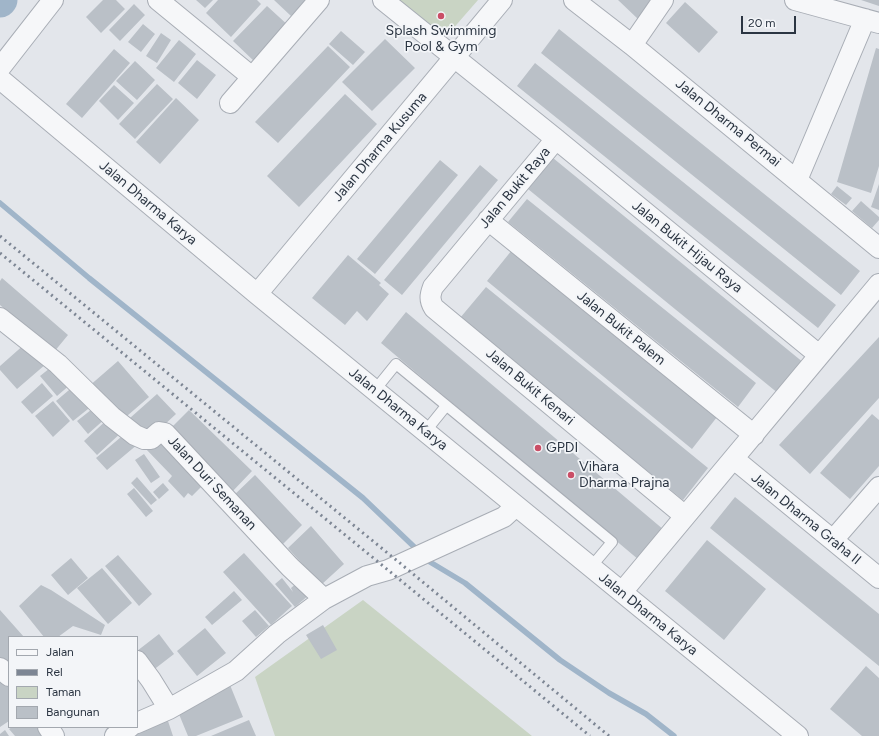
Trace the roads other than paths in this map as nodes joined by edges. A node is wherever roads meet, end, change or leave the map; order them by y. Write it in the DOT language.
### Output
graph roads {
  1 [pos="53,0"];
  2 [pos="158,0"];
  3 [pos="319,0"];
  4 [pos="383,0"];
  5 [pos="502,0"];
  6 [pos="574,0"];
  7 [pos="663,0"];
  8 [pos="795,0"];
  9 [pos="872,21"];
  10 [pos="632,45"];
  11 [pos="454,58"];
  12 [pos="0,68"];
  13 [pos="252,77"];
  14 [pos="0,79"];
  15 [pos="230,103"];
  16 [pos="556,139"];
  17 [pos="798,180"];
  18 [pos="488,220"];
  19 [pos="879,248"];
  20 [pos="879,284"];
  21 [pos="257,294"];
  22 [pos="431,303"];
  23 [pos="0,318"];
  24 [pos="819,355"];
  25 [pos="375,390"];
  26 [pos="446,406"];
  27 [pos="425,432"];
  28 [pos="754,435"];
  29 [pos="734,459"];
  30 [pos="879,487"];
  31 [pos="516,506"];
  32 [pos="685,516"];
  33 [pos="833,540"];
  34 [pos="591,567"];
  35 [pos="879,578"];
  36 [pos="622,592"];
  37 [pos="324,599"];
  38 [pos="138,662"];
  39 [pos="0,668"];
  40 [pos="8,675"];
  41 [pos="169,710"];
  42 [pos="138,724"];
  43 [pos="128,728"];
  44 [pos="115,736"];
  45 [pos="798,736"];
  1 -- 12 [label="street"];
  2 -- 13 [label="street"];
  3 -- 13 [label="street"];
  4 -- 11 [label="street, Jalan Bukit Raya"];
  5 -- 11 [label="street, Jalan Dharma Kusuma"];
  6 -- 10 [label="street, Jalan Dharma Permai"];
  7 -- 10 [label="street"];
  8 -- 9 [label="street"];
  9 -- 17 [label="street"];
  10 -- 17 [label="street, Jalan Dharma Permai"];
  11 -- 16 [label="street, Jalan Bukit Raya"];
  11 -- 21 [label="street, Jalan Dharma Kusuma"];
  13 -- 15 [label="street"];
  14 -- 21 [label="street, Jalan Dharma Karya"];
  16 -- 18 [label="street, Jalan Bukit Raya"];
  16 -- 24 [label="street, Jalan Bukit Hijau Raya"];
  17 -- 19 [label="street, Jalan Dharma Permai"];
  18 -- 22 [label="street, Jalan Bukit Raya"];
  18 -- 28 [label="street, Jalan Bukit Palem"];
  20 -- 24 [label="street"];
  21 -- 25 [label="street, Jalan Dharma Karya"];
  22 -- 32 [label="street, Jalan Bukit Kenari"];
  23 -- 37 [label="street, Jalan Duri Semanan"];
  24 -- 28 [label="street"];
  25 -- 26 [label="lane"];
  25 -- 27 [label="street, Jalan Dharma Karya"];
  26 -- 27 [label="lane"];
  26 -- 34 [label="lane"];
  27 -- 31 [label="street, Jalan Dharma Karya"];
  28 -- 29 [label="street"];
  29 -- 32 [label="street"];
  29 -- 33 [label="street, Jalan Dharma Graha II"];
  30 -- 33 [label="street"];
  31 -- 34 [label="street, Jalan Dharma Karya"];
  31 -- 37 [label="street"];
  32 -- 36 [label="street"];
  33 -- 35 [label="street, Jalan Dharma Graha II"];
  34 -- 36 [label="street, Jalan Dharma Karya"];
  36 -- 45 [label="street, Jalan Dharma Karya"];
  37 -- 41 [label="street"];
  38 -- 41 [label="street"];
  39 -- 40 [label="street"];
  41 -- 42 [label="street"];
  43 -- 44 [label="street"];
}
